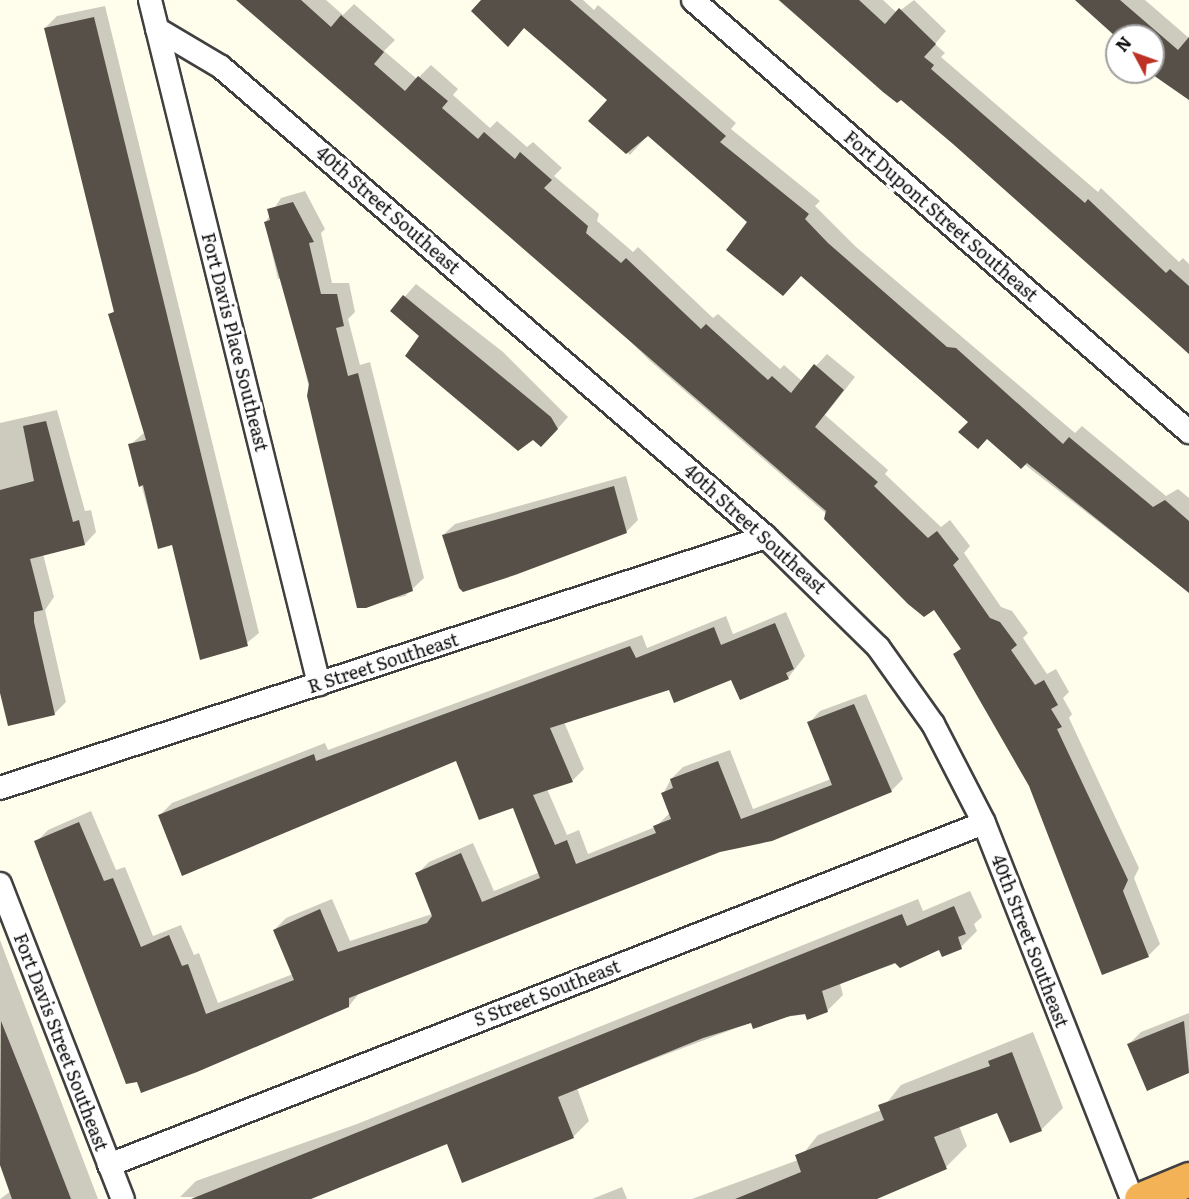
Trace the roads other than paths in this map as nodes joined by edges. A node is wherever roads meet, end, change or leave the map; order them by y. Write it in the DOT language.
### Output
graph roads {
  1 [pos="150,0"];
  2 [pos="693,0"];
  3 [pos="157,28"];
  4 [pos="1189,432"];
  5 [pos="766,537"];
  6 [pos="319,684"];
  7 [pos="0,788"];
  8 [pos="984,823"];
  9 [pos="0,884"];
  10 [pos="109,1165"];
  11 [pos="1189,1179"];
  12 [pos="123,1199"];
  13 [pos="1132,1199"];
  14 [pos="1141,1199"];
  1 -- 3 [label="street, Fort Davis Place Southeast"];
  2 -- 4 [label="street, Fort Dupont Street Southeast"];
  3 -- 5 [label="street, 40th Street Southeast"];
  3 -- 6 [label="street, Fort Davis Place Southeast"];
  5 -- 6 [label="street, R Street Southeast"];
  5 -- 8 [label="street, 40th Street Southeast"];
  6 -- 7 [label="street, R Street Southeast"];
  8 -- 10 [label="street, S Street Southeast"];
  8 -- 13 [label="street, 40th Street Southeast"];
  9 -- 10 [label="street, Fort Davis Street Southeast"];
  10 -- 12 [label="street, Fort Davis Street Southeast"];
  11 -- 14 [label="highway"];
}
